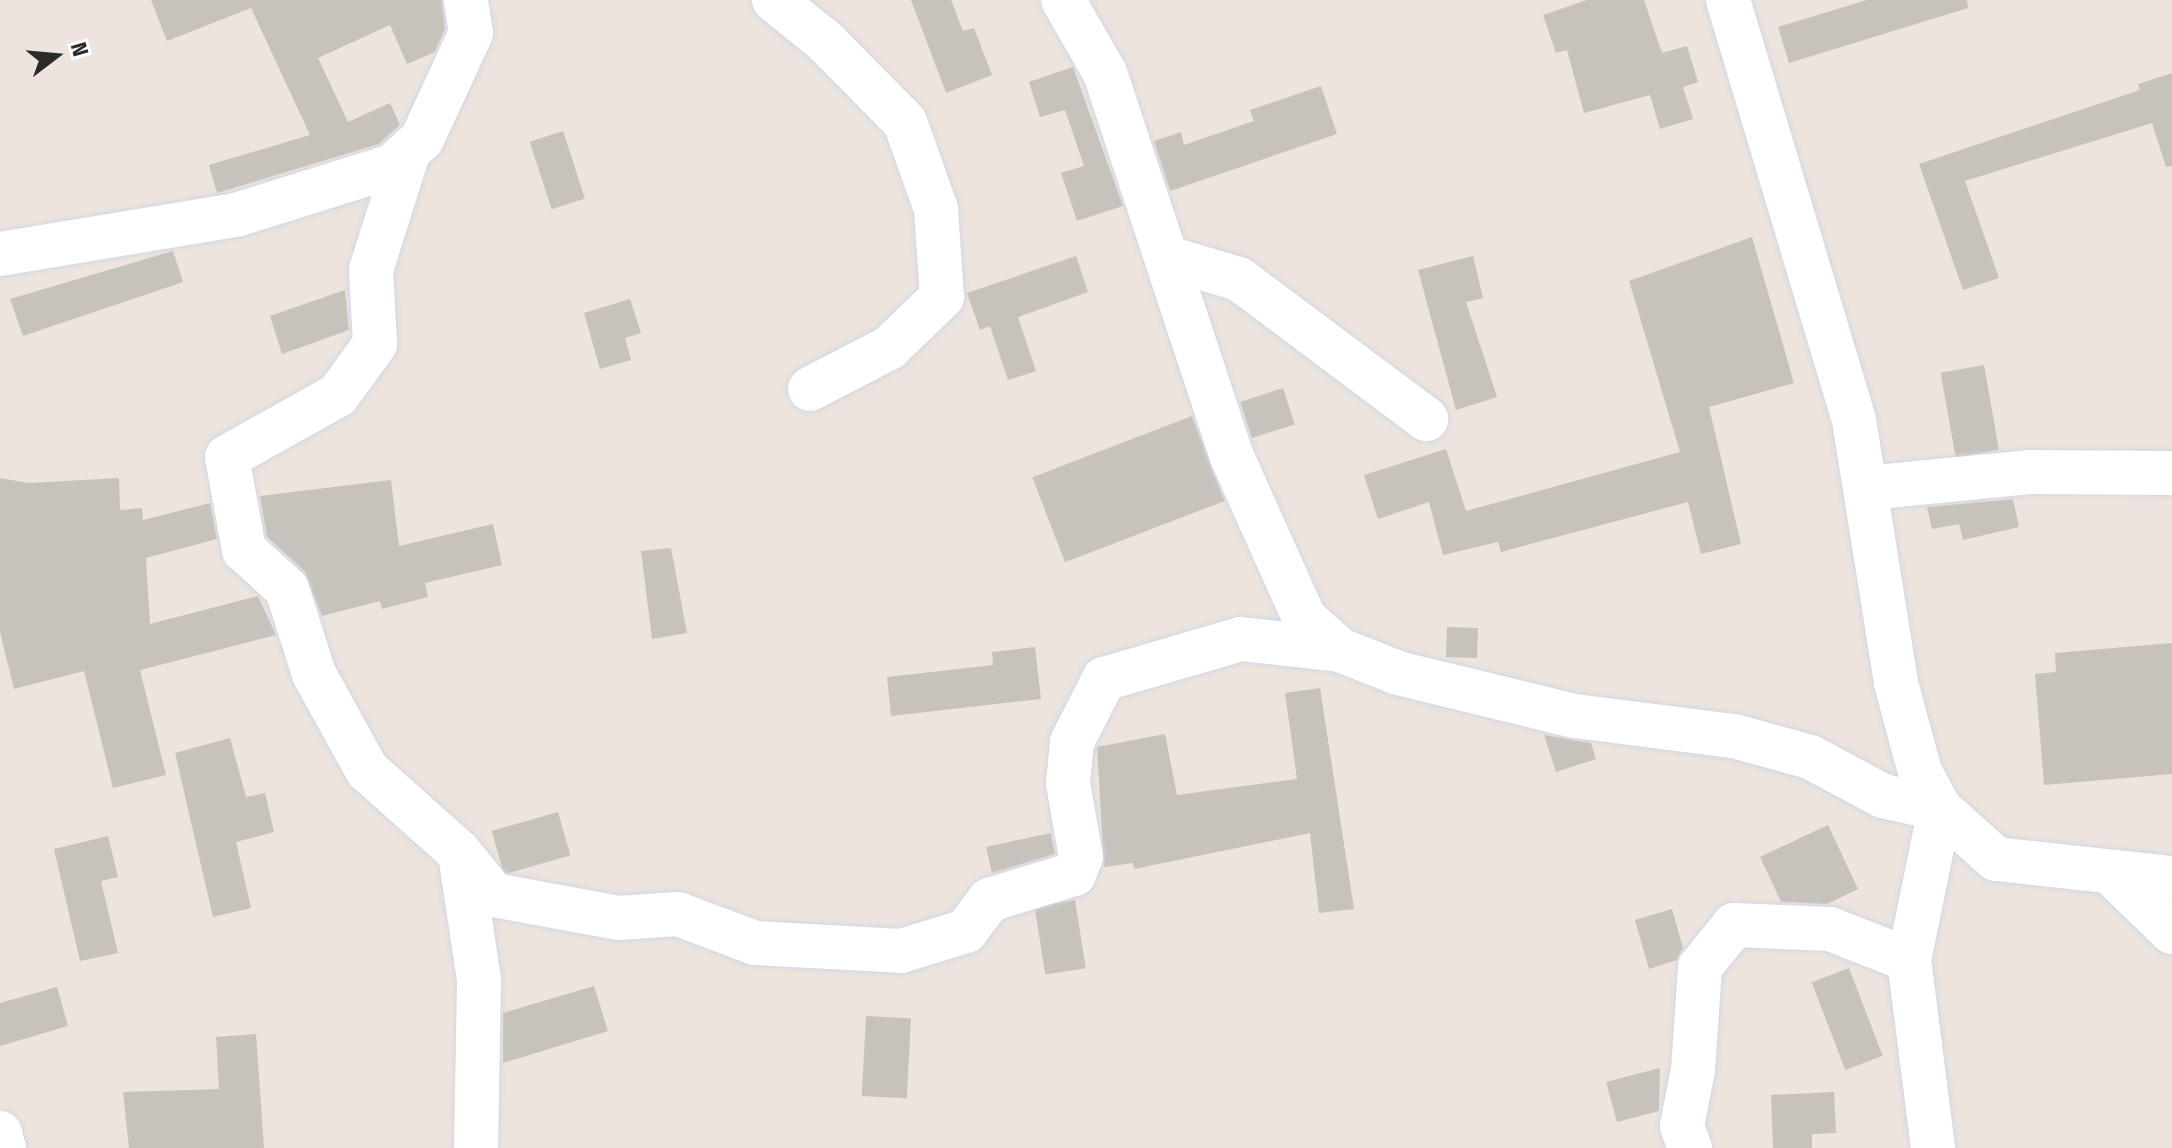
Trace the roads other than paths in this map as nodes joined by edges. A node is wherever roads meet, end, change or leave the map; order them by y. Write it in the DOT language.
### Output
graph roads {
  1 [pos="466,0"];
  2 [pos="774,0"];
  3 [pos="1063,0"];
  4 [pos="1728,0"];
  5 [pos="407,156"];
  6 [pos="0,254"];
  7 [pos="1168,258"];
  8 [pos="810,389"];
  9 [pos="1426,419"];
  10 [pos="2172,473"];
  11 [pos="1867,488"];
  12 [pos="1340,650"];
  13 [pos="1940,809"];
  14 [pos="459,852"];
  15 [pos="2113,875"];
  16 [pos="2172,878"];
  17 [pos="2172,932"];
  18 [pos="1909,960"];
  19 [pos="0,1133"];
  20 [pos="4,1148"];
  21 [pos="476,1148"];
  22 [pos="1690,1148"];
  23 [pos="1933,1148"];
  1 -- 5 [label="street"];
  2 -- 8 [label="street"];
  3 -- 7 [label="street"];
  4 -- 11 [label="street"];
  5 -- 6 [label="street"];
  5 -- 14 [label="street"];
  7 -- 9 [label="street"];
  7 -- 12 [label="street"];
  10 -- 11 [label="street"];
  11 -- 13 [label="street"];
  12 -- 13 [label="street"];
  12 -- 14 [label="street"];
  13 -- 15 [label="street"];
  13 -- 18 [label="street"];
  14 -- 21 [label="street"];
  15 -- 16 [label="street"];
  15 -- 17 [label="street"];
  18 -- 22 [label="street"];
  18 -- 23 [label="street"];
  19 -- 20 [label="street"];
}
